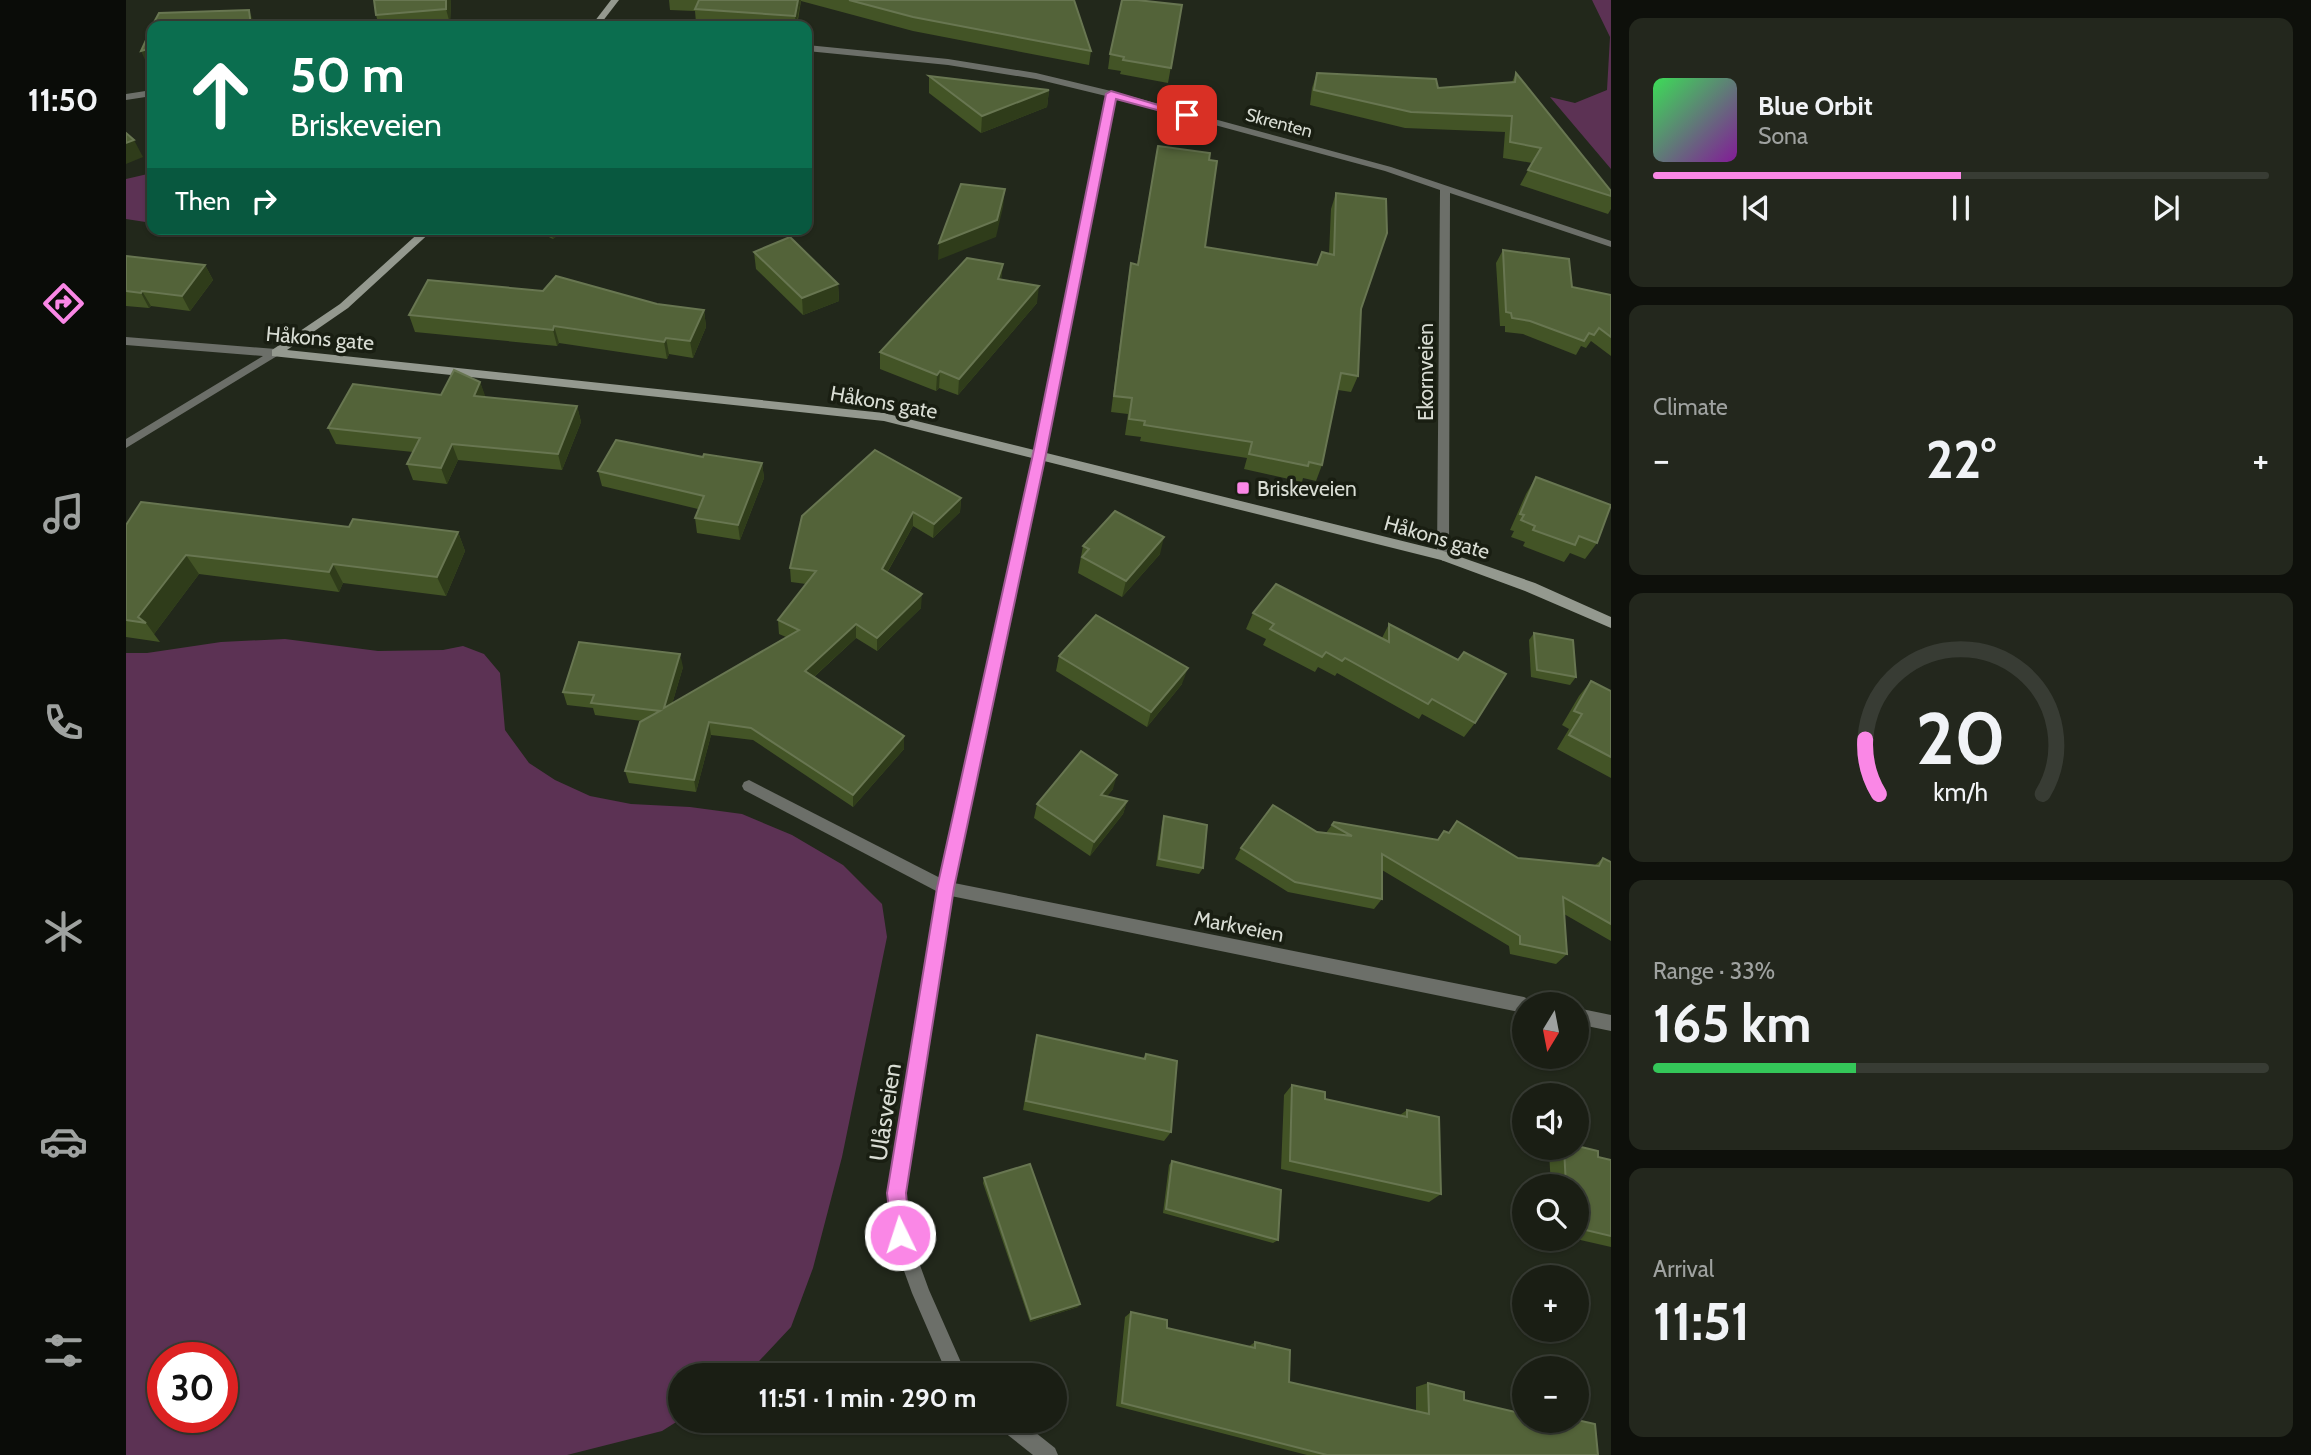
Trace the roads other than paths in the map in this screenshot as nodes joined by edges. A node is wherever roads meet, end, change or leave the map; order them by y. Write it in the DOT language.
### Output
graph roads {
  1 [pos="615,0"];
  2 [pos="599,21"];
  3 [pos="812,48"];
  4 [pos="147,94"];
  5 [pos="1111,94"];
  6 [pos="126,97"];
  7 [pos="1445,187"];
  8 [pos="422,235"];
  9 [pos="1611,244"];
  10 [pos="126,341"];
  11 [pos="276,353"];
  12 [pos="126,444"];
  13 [pos="1039,454"];
  14 [pos="1443,556"];
  15 [pos="1611,623"];
  16 [pos="749,786"];
  17 [pos="946,888"];
  18 [pos="1512,1003"];
  19 [pos="1589,1018"];
  20 [pos="1611,1023"];
  21 [pos="952,1363"];
  22 [pos="1021,1433"];
  23 [pos="1048,1455"];
  1 -- 2 [label="main road"];
  3 -- 5 [label="street, Skrenten"];
  4 -- 6 [label="street"];
  5 -- 7 [label="street, Skrenten"];
  5 -- 13 [label="street"];
  7 -- 9 [label="street, Skrenten"];
  7 -- 14 [label="street, Ekornveien"];
  8 -- 11 [label="main road"];
  10 -- 11 [label="street, Håkons gate"];
  11 -- 12 [label="street"];
  11 -- 13 [label="main road, Håkons gate"];
  13 -- 14 [label="main road, Håkons gate"];
  13 -- 17 [label="street"];
  14 -- 15 [label="main road, Håkons gate"];
  16 -- 17 [label="street, Markveien"];
  17 -- 18 [label="street, Markveien"];
  17 -- 21 [label="street, Ulåsveien"];
  19 -- 20 [label="street"];
  22 -- 23 [label="street"];
}
